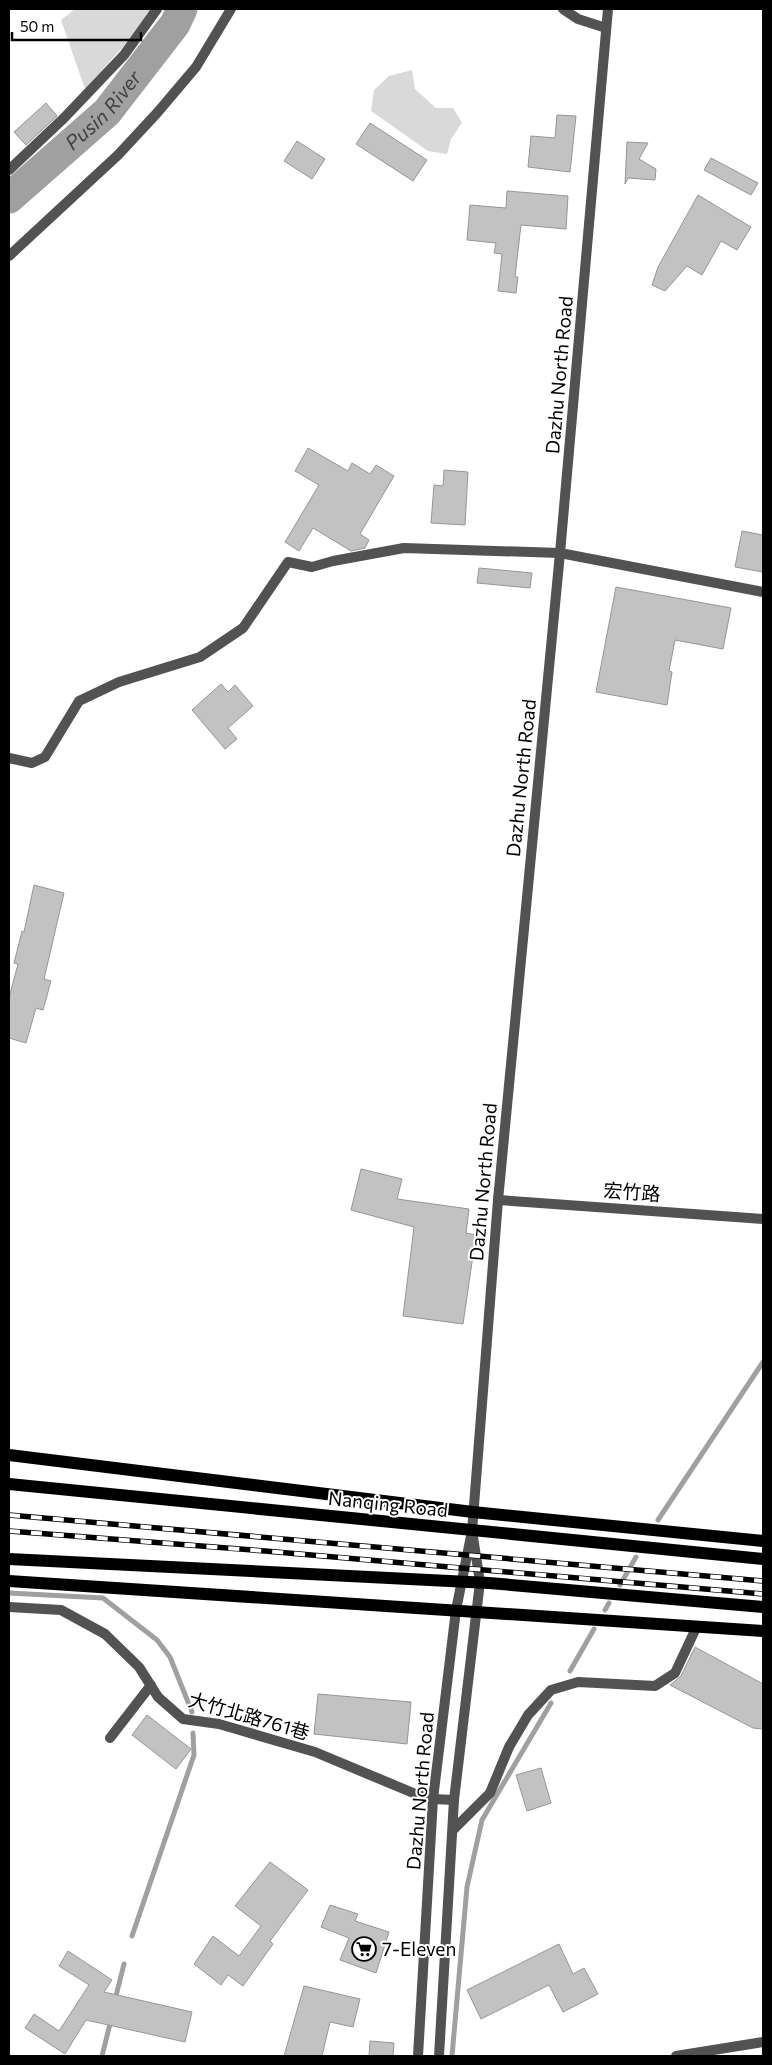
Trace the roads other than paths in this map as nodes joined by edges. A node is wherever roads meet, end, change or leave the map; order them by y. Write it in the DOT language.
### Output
graph roads {
  1 [pos="157,9"];
  2 [pos="231,9"];
  3 [pos="563,9"];
  4 [pos="608,9"];
  5 [pos="606,28"];
  6 [pos="9,170"];
  7 [pos="9,256"];
  8 [pos="560,553"];
  9 [pos="763,592"];
  10 [pos="9,758"];
  11 [pos="498,1200"];
  12 [pos="763,1219"];
  13 [pos="9,1456"];
  14 [pos="9,1484"];
  15 [pos="473,1512"];
  16 [pos="472,1531"];
  17 [pos="763,1541"];
  18 [pos="9,1559"];
  19 [pos="763,1559"];
  20 [pos="9,1581"];
  21 [pos="460,1582"];
  22 [pos="480,1582"];
  23 [pos="9,1607"];
  24 [pos="763,1608"];
  25 [pos="456,1610"];
  26 [pos="477,1612"];
  27 [pos="697,1626"];
  28 [pos="763,1631"];
  29 [pos="150,1685"];
  30 [pos="110,1738"];
  31 [pos="434,1799"];
  32 [pos="454,1800"];
  33 [pos="454,1829"];
  34 [pos="763,2042"];
  35 [pos="418,2056"];
  36 [pos="439,2056"];
  37 [pos="676,2056"];
  1 -- 6 [label="street"];
  2 -- 7 [label="street"];
  3 -- 5 [label="street"];
  4 -- 5 [label="street, Dazhu North Road"];
  5 -- 8 [label="street, Dazhu North Road"];
  8 -- 9 [label="street"];
  8 -- 10 [label="street"];
  8 -- 11 [label="street, Dazhu North Road"];
  11 -- 12 [label="street, 宏竹路"];
  11 -- 15 [label="street, Dazhu North Road"];
  13 -- 15 [label="main road"];
  14 -- 16 [label="main road, Nanqing Road"];
  15 -- 16 [label="street, Dazhu North Road"];
  15 -- 17 [label="main road"];
  16 -- 19 [label="main road, Nanqing Road"];
  16 -- 21 [label="street, Dazhu North Road"];
  16 -- 22 [label="street, Dazhu North Road"];
  18 -- 21 [label="main road"];
  20 -- 25 [label="main road"];
  21 -- 22 [label="main road"];
  21 -- 25 [label="street, Dazhu North Road"];
  22 -- 24 [label="main road"];
  22 -- 26 [label="street, Dazhu North Road"];
  23 -- 29 [label="street, 大竹北路761巷"];
  25 -- 26 [label="main road"];
  25 -- 31 [label="street, Dazhu North Road"];
  26 -- 27 [label="main road"];
  26 -- 32 [label="street, Dazhu North Road"];
  27 -- 28 [label="main road"];
  27 -- 33 [label="street"];
  29 -- 30 [label="street"];
  29 -- 31 [label="street, 大竹北路761巷"];
  31 -- 32 [label="street, 大竹北路761巷"];
  31 -- 35 [label="street, Dazhu North Road"];
  32 -- 33 [label="street, Dazhu North Road"];
  33 -- 36 [label="street, Dazhu North Road"];
  34 -- 37 [label="street"];
}
